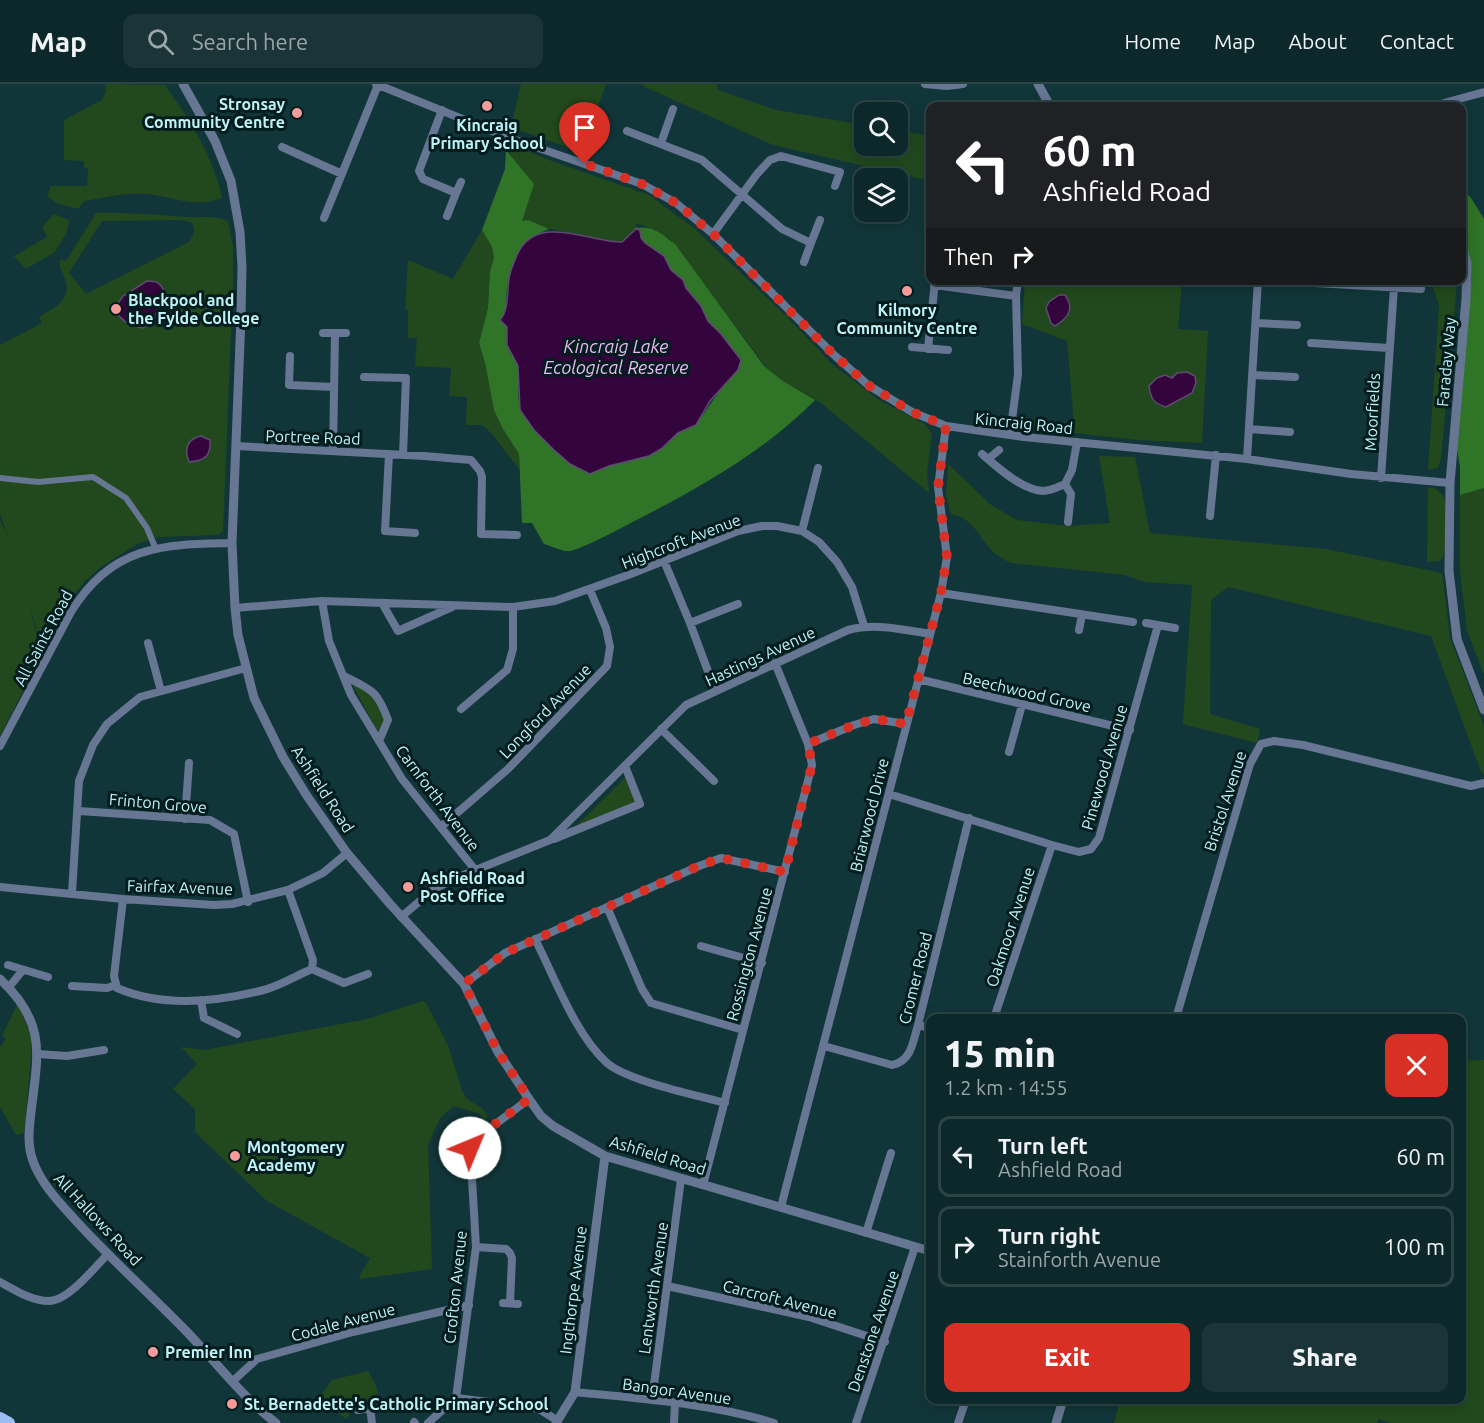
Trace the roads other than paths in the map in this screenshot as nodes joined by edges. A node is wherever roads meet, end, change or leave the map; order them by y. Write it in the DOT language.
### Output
graph roads {
  1 [pos="377,84"];
  2 [pos="925,84"];
  3 [pos="963,84"];
  4 [pos="1038,84"];
  5 [pos="188,86"];
  6 [pos="1484,92"];
  7 [pos="1048,102"];
  8 [pos="1448,102"];
  9 [pos="673,109"];
  10 [pos="441,110"];
  11 [pos="627,131"];
  12 [pos="660,143"];
  13 [pos="282,147"];
  14 [pos="342,174"];
  15 [pos="461,182"];
  16 [pos="835,186"];
  17 [pos="456,193"];
  18 [pos="742,195"];
  19 [pos="447,216"];
  20 [pos="324,218"];
  21 [pos="820,220"];
  22 [pos="713,234"];
  23 [pos="811,243"];
  24 [pos="1466,260"];
  25 [pos="804,262"];
  26 [pos="935,285"];
  27 [pos="947,285"];
  28 [pos="1017,285"];
  29 [pos="1258,285"];
  30 [pos="1341,285"];
  31 [pos="1394,287"];
  32 [pos="1421,289"];
  33 [pos="1016,296"];
  34 [pos="1256,323"];
  35 [pos="1297,325"];
  36 [pos="323,333"];
  37 [pos="335,333"];
  38 [pos="346,333"];
  39 [pos="1311,343"];
  40 [pos="912,347"];
  41 [pos="928,348"];
  42 [pos="1389,348"];
  43 [pos="948,350"];
  44 [pos="290,356"];
  45 [pos="1253,375"];
  46 [pos="364,377"];
  47 [pos="1295,377"];
  48 [pos="334,387"];
  49 [pos="946,426"];
  50 [pos="1249,429"];
  51 [pos="1290,432"];
  52 [pos="1011,435"];
  53 [pos="1077,442"];
  54 [pos="236,446"];
  55 [pos="333,450"];
  56 [pos="999,450"];
  57 [pos="389,453"];
  58 [pos="403,454"];
  59 [pos="1216,456"];
  60 [pos="1247,459"];
  61 [pos="818,468"];
  62 [pos="0,478"];
  63 [pos="1381,478"];
  64 [pos="1450,483"];
  65 [pos="1065,484"];
  66 [pos="1210,516"];
  67 [pos="1068,522"];
  68 [pos="802,531"];
  69 [pos="415,533"];
  70 [pos="517,535"];
  71 [pos="232,543"];
  72 [pos="155,547"];
  73 [pos="664,561"];
  74 [pos="590,590"];
  75 [pos="941,593"];
  76 [pos="322,602"];
  77 [pos="382,603"];
  78 [pos="738,604"];
  79 [pos="456,606"];
  80 [pos="513,607"];
  81 [pos="235,608"];
  82 [pos="1082,615"];
  83 [pos="1132,622"];
  84 [pos="690,623"];
  85 [pos="1146,623"];
  86 [pos="1158,625"];
  87 [pos="864,626"];
  88 [pos="1174,628"];
  89 [pos="1079,630"];
  90 [pos="930,634"];
  91 [pos="148,643"];
  92 [pos="775,663"];
  93 [pos="246,668"];
  94 [pos="344,676"];
  95 [pos="918,679"];
  96 [pos="715,690"];
  97 [pos="161,691"];
  98 [pos="1022,705"];
  99 [pos="461,709"];
  100 [pos="1484,710"];
  101 [pos="906,724"];
  102 [pos="662,729"];
  103 [pos="1130,730"];
  104 [pos="379,741"];
  105 [pos="808,744"];
  106 [pos="0,746"];
  107 [pos="1009,752"];
  108 [pos="189,763"];
  109 [pos="625,766"];
  110 [pos="714,782"];
  111 [pos="1484,783"];
  112 [pos="889,794"];
  113 [pos="79,810"];
  114 [pos="969,818"];
  115 [pos="185,819"];
  116 [pos="442,826"];
  117 [pos="550,840"];
  118 [pos="1052,845"];
  119 [pos="347,853"];
  120 [pos="476,871"];
  121 [pos="785,872"];
  122 [pos="0,887"];
  123 [pos="288,890"];
  124 [pos="72,893"];
  125 [pos="123,899"];
  126 [pos="248,902"];
  127 [pos="607,907"];
  128 [pos="401,917"];
  129 [pos="536,939"];
  130 [pos="712,939"];
  131 [pos="762,963"];
  132 [pos="8,965"];
  133 [pos="312,969"];
  134 [pos="23,970"];
  135 [pos="368,974"];
  136 [pos="48,977"];
  137 [pos="0,979"];
  138 [pos="464,984"];
  139 [pos="116,985"];
  140 [pos="9,987"];
  141 [pos="75,988"];
  142 [pos="201,1000"];
  143 [pos="995,1014"];
  144 [pos="1177,1014"];
  145 [pos="918,1025"];
  146 [pos="926,1027"];
  147 [pos="743,1030"];
  148 [pos="237,1034"];
  149 [pos="824,1046"];
  150 [pos="38,1054"];
  151 [pos="97,1063"];
  152 [pos="529,1099"];
  153 [pos="725,1102"];
  154 [pos="891,1153"];
  155 [pos="605,1156"];
  156 [pos="681,1179"];
  157 [pos="703,1185"];
  158 [pos="781,1207"];
  159 [pos="866,1233"];
  160 [pos="476,1247"];
  161 [pos="915,1247"];
  162 [pos="926,1250"];
  163 [pos="107,1255"];
  164 [pos="0,1282"];
  165 [pos="667,1286"];
  166 [pos="510,1303"];
  167 [pos="469,1305"];
  168 [pos="885,1342"];
  169 [pos="233,1381"];
  170 [pos="575,1392"];
  171 [pos="456,1398"];
  172 [pos="652,1401"];
  173 [pos="675,1403"];
  174 [pos="965,1404"];
  175 [pos="1062,1404"];
  176 [pos="358,1410"];
  177 [pos="0,1418"];
  178 [pos="557,1422"];
  179 [pos="9,1423"];
  180 [pos="276,1423"];
  181 [pos="372,1423"];
  182 [pos="428,1423"];
  183 [pos="674,1423"];
  184 [pos="774,1423"];
  185 [pos="856,1423"];
  186 [pos="958,1423"];
  187 [pos="1056,1423"];
  1 -- 10 [label="street, Kincraig Road"];
  1 -- 14 [label="street"];
  2 -- 3 [label="street"];
  4 -- 7 [label="street"];
  5 -- 54 [label="street, Ashfield Road"];
  6 -- 8 [label="street"];
  9 -- 12 [label="street"];
  10 -- 17 [label="street"];
  10 -- 22 [label="street, Kincraig Road"];
  11 -- 12 [label="street"];
  12 -- 18 [label="street"];
  13 -- 14 [label="street"];
  14 -- 20 [label="street"];
  15 -- 17 [label="street"];
  16 -- 18 [label="street"];
  17 -- 19 [label="street"];
  18 -- 22 [label="street"];
  18 -- 23 [label="street"];
  21 -- 23 [label="street"];
  22 -- 49 [label="street, Kincraig Road"];
  23 -- 25 [label="street"];
  24 -- 64 [label="street, Faraday Way"];
  26 -- 41 [label="street"];
  27 -- 33 [label="street"];
  28 -- 33 [label="street"];
  29 -- 34 [label="street"];
  30 -- 31 [label="street"];
  31 -- 32 [label="street"];
  31 -- 42 [label="street, Moorfields"];
  33 -- 52 [label="street"];
  34 -- 35 [label="street"];
  34 -- 45 [label="street"];
  36 -- 37 [label="street"];
  37 -- 38 [label="street"];
  37 -- 48 [label="street"];
  39 -- 42 [label="street"];
  40 -- 41 [label="street"];
  41 -- 43 [label="street"];
  42 -- 63 [label="street, Moorfields"];
  44 -- 48 [label="street"];
  45 -- 47 [label="street"];
  45 -- 50 [label="street"];
  46 -- 58 [label="street"];
  48 -- 55 [label="street"];
  49 -- 52 [label="street, Kincraig Road"];
  49 -- 75 [label="street, Briarwood Drive"];
  50 -- 51 [label="street"];
  50 -- 60 [label="street"];
  52 -- 53 [label="street, Kincraig Road"];
  53 -- 59 [label="street, Kincraig Road"];
  53 -- 65 [label="street"];
  54 -- 55 [label="street, Portree Road"];
  54 -- 71 [label="street, Ashfield Road"];
  55 -- 57 [label="street, Portree Road"];
  56 -- 65 [label="street"];
  57 -- 58 [label="street, Portree Road"];
  57 -- 69 [label="street"];
  58 -- 70 [label="street, Portree Road"];
  59 -- 60 [label="street, Kincraig Road"];
  59 -- 66 [label="street"];
  60 -- 63 [label="street, Kincraig Road"];
  61 -- 68 [label="street"];
  62 -- 72 [label="street"];
  63 -- 64 [label="street, Kincraig Road"];
  64 -- 100 [label="street, Faraday Way"];
  65 -- 67 [label="street"];
  68 -- 73 [label="street, Highcroft Avenue"];
  68 -- 87 [label="street, Highcroft Avenue"];
  71 -- 72 [label="street, All Saints Road"];
  71 -- 81 [label="street, Ashfield Road"];
  72 -- 106 [label="street, All Saints Road"];
  73 -- 74 [label="street, Highcroft Avenue"];
  73 -- 84 [label="street"];
  74 -- 80 [label="street, Highcroft Avenue"];
  74 -- 116 [label="street, Longford Avenue"];
  75 -- 82 [label="street"];
  75 -- 90 [label="street, Briarwood Drive"];
  76 -- 77 [label="street, Highcroft Avenue"];
  76 -- 81 [label="street, Highcroft Avenue"];
  76 -- 94 [label="street, Carnforth Avenue"];
  77 -- 79 [label="street, Highcroft Avenue"];
  77 -- 79 [label="street, Highcroft Avenue"];
  78 -- 84 [label="street"];
  79 -- 80 [label="street, Highcroft Avenue"];
  80 -- 99 [label="street"];
  81 -- 93 [label="street, Ashfield Road"];
  82 -- 83 [label="street"];
  82 -- 89 [label="street"];
  84 -- 96 [label="street"];
  85 -- 86 [label="street"];
  86 -- 88 [label="street"];
  86 -- 103 [label="street, Pinewood Avenue"];
  87 -- 90 [label="street, Hastings Avenue"];
  87 -- 92 [label="street, Hastings Avenue"];
  90 -- 95 [label="street, Briarwood Drive"];
  91 -- 97 [label="street"];
  92 -- 96 [label="street, Hastings Avenue"];
  92 -- 105 [label="street, Rossington Avenue"];
  93 -- 97 [label="street"];
  93 -- 119 [label="street, Ashfield Road"];
  94 -- 104 [label="street, Carnforth Avenue"];
  94 -- 104 [label="street, Carnforth Avenue"];
  95 -- 98 [label="street, Beechwood Grove"];
  95 -- 101 [label="street, Briarwood Drive"];
  96 -- 102 [label="street, Hastings Avenue"];
  97 -- 113 [label="street"];
  98 -- 103 [label="street, Beechwood Grove"];
  98 -- 107 [label="street"];
  101 -- 105 [label="street"];
  101 -- 112 [label="street, Briarwood Drive"];
  102 -- 109 [label="street, Hastings Avenue"];
  102 -- 110 [label="street"];
  103 -- 118 [label="street, Pinewood Avenue"];
  104 -- 116 [label="street, Carnforth Avenue"];
  105 -- 121 [label="street, Rossington Avenue"];
  108 -- 115 [label="street"];
  109 -- 117 [label="street, Hastings Avenue"];
  109 -- 117 [label="street, Hastings Avenue"];
  111 -- 144 [label="street, Bristol Avenue"];
  112 -- 114 [label="street, Pinewood Avenue"];
  112 -- 149 [label="street, Briarwood Drive"];
  113 -- 115 [label="street, Frinton Grove"];
  113 -- 124 [label="street"];
  114 -- 118 [label="street, Pinewood Avenue"];
  114 -- 145 [label="street, Cromer Road"];
  115 -- 126 [label="street, Frinton Grove"];
  116 -- 120 [label="street, Carnforth Avenue"];
  117 -- 120 [label="street, Hastings Avenue"];
  118 -- 143 [label="street, Oakmoor Avenue"];
  119 -- 123 [label="street, Fairfax Avenue"];
  119 -- 128 [label="street, Ashfield Road"];
  120 -- 128 [label="street, Hastings Avenue"];
  121 -- 127 [label="street"];
  121 -- 131 [label="street, Rossington Avenue"];
  122 -- 124 [label="street, Fairfax Avenue"];
  123 -- 126 [label="street, Fairfax Avenue"];
  123 -- 133 [label="street"];
  124 -- 125 [label="street, Fairfax Avenue"];
  125 -- 126 [label="street, Fairfax Avenue"];
  125 -- 139 [label="street"];
  127 -- 129 [label="street"];
  127 -- 147 [label="street"];
  128 -- 138 [label="street, Ashfield Road"];
  129 -- 138 [label="street"];
  129 -- 153 [label="street"];
  130 -- 131 [label="street"];
  131 -- 147 [label="street, Rossington Avenue"];
  132 -- 134 [label="street"];
  133 -- 135 [label="street"];
  133 -- 142 [label="street"];
  134 -- 136 [label="street"];
  134 -- 140 [label="street"];
  137 -- 140 [label="street, All Hallows Road"];
  138 -- 152 [label="street, Ashfield Road"];
  139 -- 141 [label="street"];
  139 -- 142 [label="street"];
  140 -- 150 [label="street, All Hallows Road"];
  142 -- 148 [label="street"];
  145 -- 146 [label="street"];
  145 -- 149 [label="street, Cromer Road"];
  147 -- 153 [label="street, Rossington Avenue"];
  149 -- 158 [label="street, Briarwood Drive"];
  150 -- 151 [label="street"];
  150 -- 163 [label="street, All Hallows Road"];
  152 -- 155 [label="street, Ashfield Road"];
  152 -- 160 [label="street, Crofton Avenue"];
  153 -- 157 [label="street, Rossington Avenue"];
  154 -- 159 [label="street"];
  155 -- 156 [label="street, Ashfield Road"];
  155 -- 170 [label="street, Ingthorpe Avenue"];
  156 -- 157 [label="street, Ashfield Road"];
  156 -- 165 [label="street, Lentworth Avenue"];
  157 -- 158 [label="street, Ashfield Road"];
  158 -- 159 [label="street, Ashfield Road"];
  159 -- 161 [label="street, Ashfield Road"];
  160 -- 166 [label="street"];
  160 -- 167 [label="street, Crofton Avenue"];
  161 -- 162 [label="street, Ashfield Road"];
  161 -- 168 [label="street, Denstone Avenue"];
  163 -- 164 [label="street"];
  163 -- 169 [label="street, All Hallows Road"];
  165 -- 168 [label="street, Carcroft Avenue"];
  165 -- 172 [label="street, Lentworth Avenue"];
  167 -- 169 [label="street, Codale Avenue"];
  167 -- 171 [label="street, Crofton Avenue"];
  168 -- 185 [label="street, Denstone Avenue"];
  169 -- 180 [label="street, All Hallows Road"];
  170 -- 172 [label="street, Bangor Avenue"];
  170 -- 178 [label="street, Ingthorpe Avenue"];
  171 -- 178 [label="street"];
  171 -- 182 [label="street"];
  172 -- 173 [label="street, Bangor Avenue"];
  173 -- 183 [label="street"];
  173 -- 184 [label="street, Bangor Avenue"];
  174 -- 186 [label="street"];
  175 -- 187 [label="street"];
  176 -- 181 [label="street"];
  177 -- 179 [label="main road"];
}
